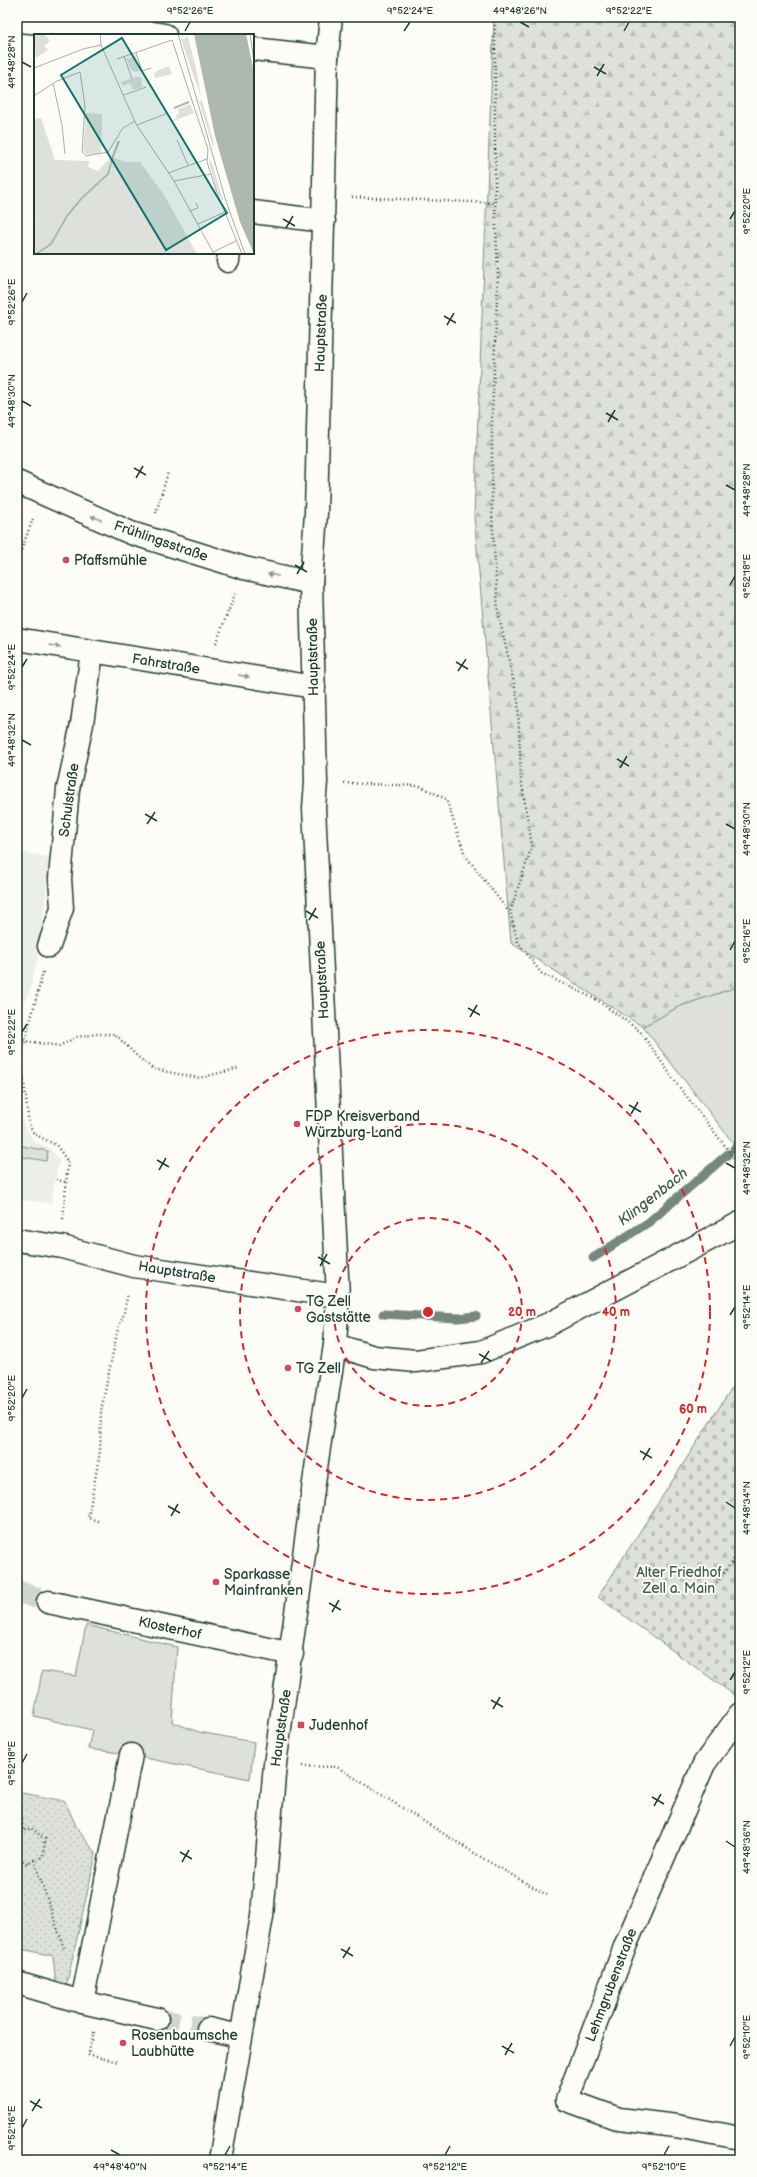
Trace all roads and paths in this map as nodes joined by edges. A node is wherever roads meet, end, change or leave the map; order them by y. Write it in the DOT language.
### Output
graph roads {
  1 [pos="331,17"];
  2 [pos="496,17"];
  3 [pos="17,21"];
  4 [pos="133,23"];
  5 [pos="162,34"];
  6 [pos="254,49"];
  7 [pos="327,57"];
  8 [pos="325,196"];
  9 [pos="495,203"];
  10 [pos="254,212"];
  11 [pos="324,221"];
  12 [pos="168,472"];
  13 [pos="17,482"];
  14 [pos="42,494"];
  15 [pos="149,539"];
  16 [pos="17,561"];
  17 [pos="244,568"];
  18 [pos="312,583"];
  19 [pos="17,639"];
  20 [pos="92,652"];
  21 [pos="206,670"];
  22 [pos="314,687"];
  23 [pos="316,782"];
  24 [pos="510,912"];
  25 [pos="50,946"];
  26 [pos="17,1035"];
  27 [pos="25,1041"];
  28 [pos="240,1068"];
  29 [pos="740,1170"];
  30 [pos="56,1180"];
  31 [pos="67,1182"];
  32 [pos="740,1223"];
  33 [pos="17,1240"];
  34 [pos="62,1247"];
  35 [pos="134,1266"];
  36 [pos="338,1296"];
  37 [pos="335,1345"];
  38 [pos="98,1521"];
  39 [pos="740,1550"];
  40 [pos="710,1593"];
  41 [pos="48,1602"];
  42 [pos="292,1654"];
  43 [pos="740,1714"];
  44 [pos="131,1755"];
  45 [pos="275,1764"];
  46 [pos="17,1801"];
  47 [pos="23,1831"];
  48 [pos="17,1834"];
  49 [pos="17,1856"];
  50 [pos="34,1860"];
  51 [pos="548,1895"];
  52 [pos="64,1950"];
  53 [pos="17,1983"];
  54 [pos="92,2004"];
  55 [pos="157,2019"];
  56 [pos="208,2029"];
  57 [pos="240,2036"];
  58 [pos="118,2062"];
  59 [pos="740,2138"];
  60 [pos="220,2160"];
  1 -- 7 [label="street, Hauptstraße"];
  2 -- 9 [label="path"];
  3 -- 4 [label="street"];
  4 -- 5 [label="street"];
  6 -- 7 [label="street"];
  7 -- 8 [label="street, Hauptstraße"];
  8 -- 9 [label="path"];
  8 -- 11 [label="street, Hauptstraße"];
  9 -- 24 [label="path"];
  10 -- 11 [label="street"];
  11 -- 18 [label="street, Hauptstraße"];
  12 -- 15 [label="path"];
  13 -- 14 [label="street, Frühlingsstraße"];
  15 -- 14 [label="street, Frühlingsstraße, one-way"];
  14 -- 16 [label="path"];
  15 -- 17 [label="street, Frühlingsstraße"];
  18 -- 17 [label="street, Frühlingsstraße, one-way"];
  17 -- 21 [label="path"];
  18 -- 22 [label="street, Hauptstraße"];
  19 -- 20 [label="street, Fahrstraße, one-way"];
  20 -- 21 [label="street, Fahrstraße"];
  20 -- 25 [label="street, Schulstraße"];
  21 -- 22 [label="street, Fahrstraße, one-way"];
  22 -- 23 [label="street, Hauptstraße"];
  23 -- 24 [label="path"];
  23 -- 36 [label="street, Hauptstraße"];
  24 -- 29 [label="path"];
  25 -- 27 [label="path"];
  26 -- 27 [label="path"];
  27 -- 28 [label="path"];
  27 -- 31 [label="path"];
  30 -- 31 [label="path"];
  31 -- 34 [label="path"];
  32 -- 37 [label="street"];
  33 -- 34 [label="street, Hauptstraße"];
  34 -- 35 [label="street, Hauptstraße"];
  35 -- 36 [label="street, Hauptstraße"];
  35 -- 38 [label="path"];
  36 -- 37 [label="street, Hauptstraße"];
  37 -- 42 [label="street, Hauptstraße"];
  39 -- 40 [label="path"];
  41 -- 42 [label="street, Klosterhof"];
  42 -- 45 [label="street, Hauptstraße"];
  43 -- 59 [label="street, Lehmgrubenstraße"];
  44 -- 54 [label="street"];
  45 -- 51 [label="path"];
  45 -- 57 [label="street, Hauptstraße"];
  46 -- 47 [label="path"];
  47 -- 48 [label="path"];
  47 -- 50 [label="path"];
  49 -- 50 [label="path"];
  50 -- 52 [label="path"];
  53 -- 54 [label="street"];
  54 -- 55 [label="street"];
  54 -- 58 [label="path"];
  56 -- 57 [label="street"];
  57 -- 60 [label="street, Hauptstraße"];
}
